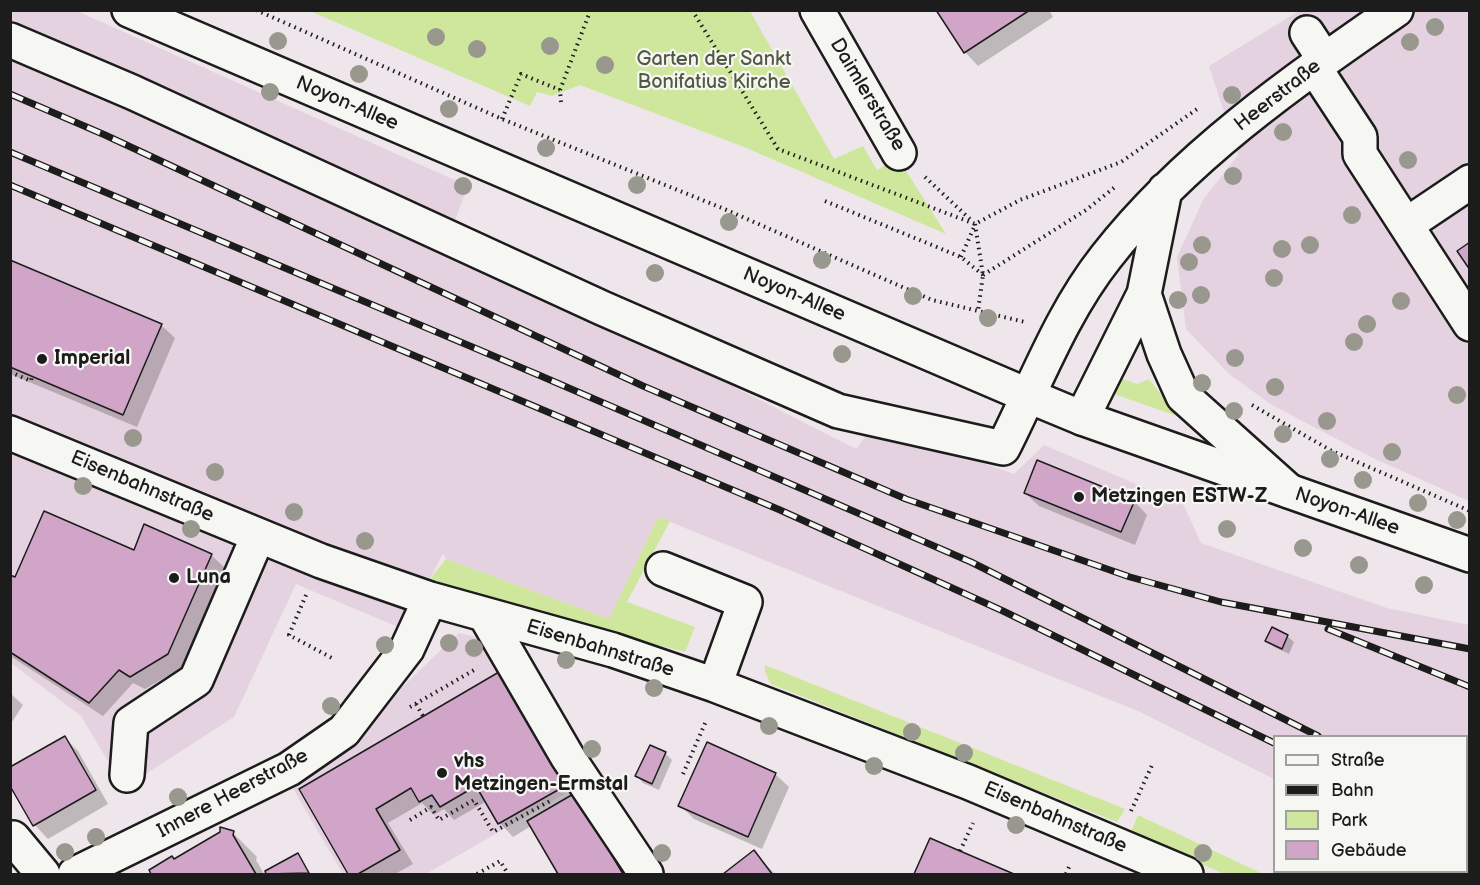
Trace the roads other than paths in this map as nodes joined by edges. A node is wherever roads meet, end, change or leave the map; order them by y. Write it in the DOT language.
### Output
graph roads {
  1 [pos="129,10"];
  2 [pos="817,10"];
  3 [pos="1396,10"];
  4 [pos="10,40"];
  5 [pos="1315,53"];
  6 [pos="899,153"];
  7 [pos="1470,182"];
  8 [pos="1166,190"];
  9 [pos="1406,225"];
  10 [pos="1144,294"];
  11 [pos="1470,324"];
  12 [pos="1029,396"];
  13 [pos="1082,417"];
  14 [pos="10,433"];
  15 [pos="1289,492"];
  16 [pos="258,536"];
  17 [pos="1470,555"];
  18 [pos="663,569"];
  19 [pos="430,599"];
  20 [pos="485,615"];
  21 [pos="718,686"];
  22 [pos="127,775"];
  23 [pos="13,838"];
  24 [pos="43,874"];
  25 [pos="75,874"];
  26 [pos="646,874"];
  27 [pos="1185,874"];
  1 -- 12 [label="street, Noyon-Allee"];
  2 -- 6 [label="street, Daimlerstraße"];
  3 -- 5 [label="street, Heerstraße"];
  4 -- 12 [label="street, Heerstraße"];
  5 -- 8 [label="street, Heerstraße"];
  5 -- 9 [label="street"];
  7 -- 9 [label="street"];
  8 -- 10 [label="street"];
  8 -- 12 [label="street, Heerstraße"];
  9 -- 11 [label="street"];
  10 -- 13 [label="street"];
  10 -- 15 [label="street"];
  12 -- 13 [label="street, Noyon-Allee"];
  13 -- 15 [label="street, Noyon-Allee"];
  14 -- 16 [label="street, Eisenbahnstraße"];
  15 -- 17 [label="street, Noyon-Allee"];
  16 -- 19 [label="street, Eisenbahnstraße"];
  16 -- 22 [label="street"];
  18 -- 21 [label="street"];
  19 -- 20 [label="street, Eisenbahnstraße"];
  19 -- 25 [label="street, Innere Heerstraße"];
  20 -- 21 [label="street, Eisenbahnstraße"];
  20 -- 26 [label="street"];
  21 -- 27 [label="street, Eisenbahnstraße"];
  23 -- 24 [label="street"];
}
